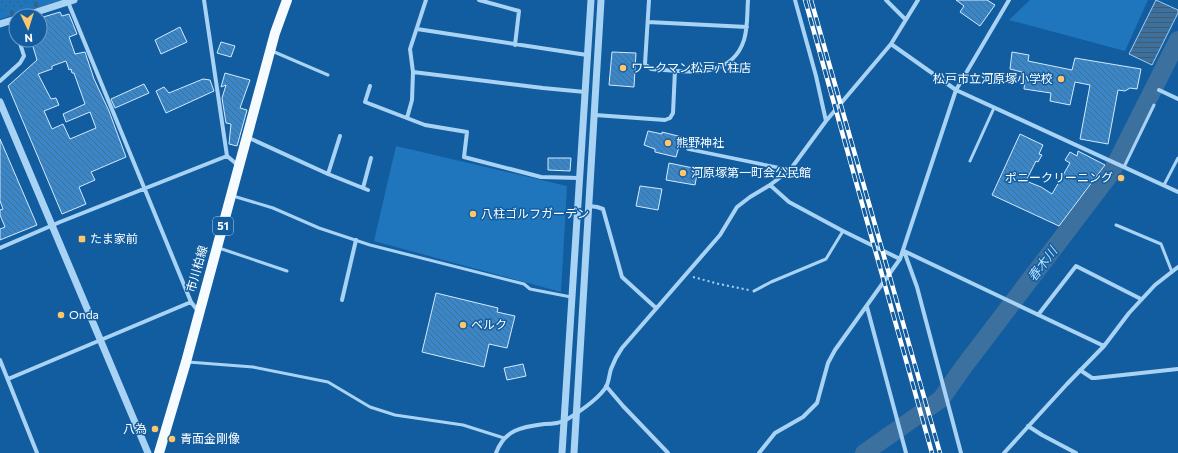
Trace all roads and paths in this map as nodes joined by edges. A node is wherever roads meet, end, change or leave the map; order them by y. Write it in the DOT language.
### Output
graph roads {
  1 [pos="204,0"];
  2 [pos="287,0"];
  3 [pos="426,0"];
  4 [pos="480,0"];
  5 [pos="591,0"];
  6 [pos="601,0"];
  7 [pos="649,0"];
  8 [pos="748,0"];
  9 [pos="795,0"];
  10 [pos="886,0"];
  11 [pos="918,0"];
  12 [pos="1009,0"];
  13 [pos="71,1"];
  14 [pos="48,8"];
  15 [pos="906,19"];
  16 [pos="648,22"];
  17 [pos="746,27"];
  18 [pos="417,30"];
  19 [pos="891,44"];
  20 [pos="515,45"];
  21 [pos="22,48"];
  22 [pos="271,51"];
  23 [pos="587,55"];
  24 [pos="675,70"];
  25 [pos="413,72"];
  26 [pos="328,75"];
  27 [pos="0,81"];
  28 [pos="370,86"];
  29 [pos="956,90"];
  30 [pos="1159,90"];
  31 [pos="585,92"];
  32 [pos="1178,99"];
  33 [pos="0,102"];
  34 [pos="1154,105"];
  35 [pos="994,108"];
  36 [pos="595,115"];
  37 [pos="406,118"];
  38 [pos="826,121"];
  39 [pos="340,136"];
  40 [pos="247,137"];
  41 [pos="688,149"];
  42 [pos="227,156"];
  43 [pos="371,158"];
  44 [pos="1178,158"];
  45 [pos="970,161"];
  46 [pos="239,166"];
  47 [pos="1122,166"];
  48 [pos="790,170"];
  49 [pos="328,174"];
  50 [pos="580,178"];
  51 [pos="770,185"];
  52 [pos="1164,186"];
  53 [pos="144,188"];
  54 [pos="363,188"];
  55 [pos="368,190"];
  56 [pos="1178,192"];
  57 [pos="231,195"];
  58 [pos="589,206"];
  59 [pos="1116,225"];
  60 [pos="52,226"];
  61 [pos="843,231"];
  62 [pos="356,240"];
  63 [pos="217,247"];
  64 [pos="0,248"];
  65 [pos="904,251"];
  66 [pos="900,259"];
  67 [pos="1178,267"];
  68 [pos="287,271"];
  69 [pos="1172,272"];
  70 [pos="686,276"];
  71 [pos="754,291"];
  72 [pos="571,298"];
  73 [pos="1141,299"];
  74 [pos="342,300"];
  75 [pos="191,302"];
  76 [pos="867,307"];
  77 [pos="656,308"];
  78 [pos="199,312"];
  79 [pos="1038,315"];
  80 [pos="100,340"];
  81 [pos="1104,346"];
  82 [pos="0,360"];
  83 [pos="186,362"];
  84 [pos="1178,369"];
  85 [pos="1080,370"];
  86 [pos="8,379"];
  87 [pos="606,386"];
  88 [pos="577,412"];
  89 [pos="564,421"];
  90 [pos="1028,426"];
  91 [pos="504,438"];
  92 [pos="37,453"];
  93 [pos="148,453"];
  94 [pos="160,453"];
  95 [pos="496,453"];
  96 [pos="562,453"];
  97 [pos="574,453"];
  98 [pos="668,453"];
  99 [pos="759,453"];
  100 [pos="906,453"];
  101 [pos="961,453"];
  102 [pos="1004,453"];
  103 [pos="1076,453"];
  1 -- 42 [label="street"];
  2 -- 22 [label="main road, 市川柏線 / 51"];
  3 -- 18 [label="street"];
  4 -- 20 [label="street"];
  5 -- 23 [label="street"];
  6 -- 36 [label="street"];
  7 -- 16 [label="street"];
  8 -- 17 [label="street"];
  9 -- 38 [label="street"];
  10 -- 15 [label="street"];
  11 -- 15 [label="street"];
  12 -- 29 [label="street"];
  13 -- 14 [label="street"];
  13 -- 53 [label="street"];
  15 -- 19 [label="street"];
  16 -- 17 [label="street"];
  16 -- 24 [label="street"];
  17 -- 24 [label="street"];
  18 -- 20 [label="street"];
  18 -- 25 [label="street"];
  19 -- 29 [label="street"];
  19 -- 38 [label="street"];
  20 -- 23 [label="street"];
  21 -- 27 [label="street"];
  22 -- 26 [label="lane"];
  22 -- 40 [label="main road, 市川柏線 / 51"];
  23 -- 31 [label="street"];
  24 -- 36 [label="street"];
  25 -- 31 [label="street"];
  25 -- 37 [label="street"];
  28 -- 37 [label="street"];
  29 -- 35 [label="street"];
  29 -- 65 [label="street"];
  30 -- 32 [label="street"];
  31 -- 50 [label="street"];
  33 -- 60 [label="street"];
  34 -- 47 [label="lane"];
  35 -- 45 [label="lane"];
  35 -- 47 [label="street"];
  36 -- 58 [label="street"];
  37 -- 50 [label="street"];
  38 -- 48 [label="street"];
  39 -- 49 [label="street"];
  40 -- 46 [label="main road, 市川柏線 / 51"];
  40 -- 49 [label="street"];
  41 -- 48 [label="street"];
  42 -- 46 [label="street"];
  42 -- 53 [label="street"];
  43 -- 54 [label="street"];
  44 -- 52 [label="lane"];
  46 -- 57 [label="main road, 市川柏線 / 51"];
  47 -- 52 [label="street"];
  48 -- 51 [label="street"];
  49 -- 54 [label="street"];
  50 -- 72 [label="street"];
  51 -- 61 [label="street"];
  51 -- 70 [label="street"];
  52 -- 56 [label="street"];
  53 -- 60 [label="street"];
  53 -- 75 [label="street"];
  54 -- 55 [label="street"];
  57 -- 62 [label="lane"];
  57 -- 63 [label="main road, 市川柏線 / 51"];
  58 -- 77 [label="street"];
  58 -- 88 [label="street"];
  59 -- 69 [label="lane"];
  60 -- 64 [label="street"];
  60 -- 80 [label="street"];
  61 -- 66 [label="street"];
  61 -- 71 [label="lane"];
  62 -- 72 [label="lane"];
  62 -- 74 [label="street"];
  63 -- 68 [label="lane"];
  63 -- 78 [label="main road, 市川柏線 / 51"];
  65 -- 66 [label="street"];
  65 -- 79 [label="street"];
  65 -- 101 [label="street"];
  66 -- 76 [label="street"];
  67 -- 69 [label="street"];
  69 -- 73 [label="street"];
  70 -- 71 [label="path"];
  70 -- 77 [label="street"];
  72 -- 89 [label="street"];
  73 -- 79 [label="street"];
  73 -- 81 [label="street"];
  75 -- 78 [label="street"];
  75 -- 80 [label="street"];
  76 -- 99 [label="street"];
  76 -- 100 [label="street"];
  77 -- 87 [label="street"];
  78 -- 83 [label="main road, 市川柏線 / 51"];
  79 -- 81 [label="street"];
  80 -- 86 [label="street"];
  80 -- 93 [label="street"];
  81 -- 85 [label="street"];
  82 -- 86 [label="street"];
  83 -- 91 [label="lane"];
  83 -- 94 [label="main road, 市川柏線 / 51"];
  84 -- 85 [label="street"];
  85 -- 90 [label="street"];
  86 -- 92 [label="street"];
  87 -- 88 [label="street"];
  87 -- 98 [label="street"];
  88 -- 89 [label="street"];
  88 -- 97 [label="street"];
  89 -- 91 [label="street"];
  89 -- 96 [label="street"];
  90 -- 102 [label="street"];
  90 -- 103 [label="street"];
  91 -- 95 [label="street"];
}
